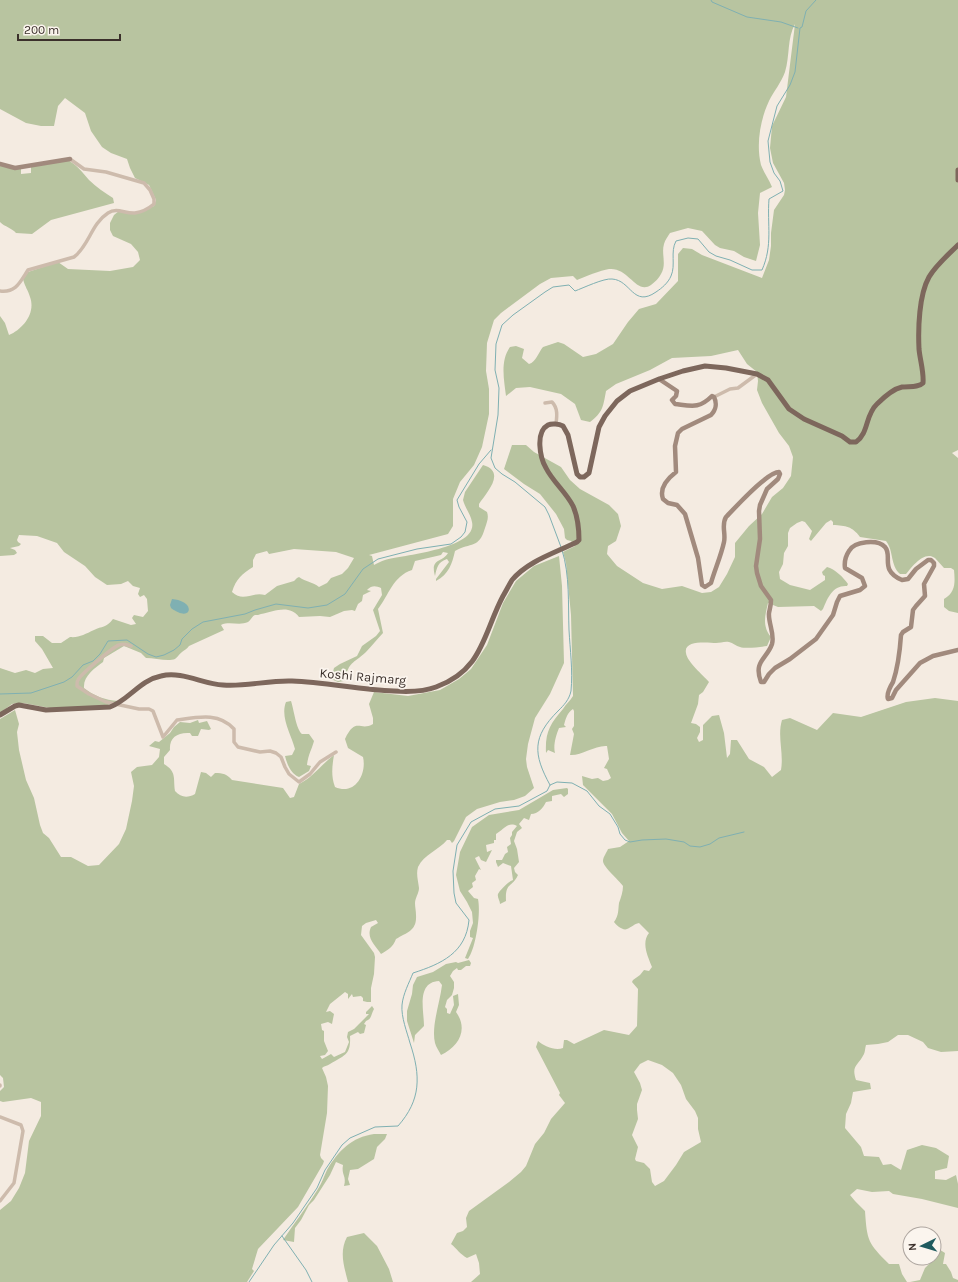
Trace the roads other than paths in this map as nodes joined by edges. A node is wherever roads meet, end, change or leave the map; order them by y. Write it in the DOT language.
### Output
graph roads {
  1 [pos="70,159"];
  2 [pos="0,164"];
  3 [pos="958,170"];
  4 [pos="958,180"];
  5 [pos="958,245"];
  6 [pos="0,291"];
  7 [pos="757,374"];
  8 [pos="659,379"];
  9 [pos="714,397"];
  10 [pos="545,402"];
  11 [pos="556,424"];
  12 [pos="132,646"];
  13 [pos="958,650"];
  14 [pos="118,704"];
  15 [pos="0,715"];
  16 [pos="336,752"];
  17 [pos="0,1117"];
  18 [pos="0,1201"];
  1 -- 2 [label="street"];
  1 -- 6 [label="street"];
  3 -- 4 [label="main road"];
  5 -- 7 [label="main road"];
  7 -- 8 [label="main road"];
  7 -- 9 [label="street"];
  8 -- 9 [label="street"];
  8 -- 11 [label="main road"];
  9 -- 13 [label="street"];
  10 -- 11 [label="street"];
  11 -- 14 [label="main road, Koshi Rajmarg"];
  12 -- 14 [label="street"];
  14 -- 15 [label="main road, Koshi Rajmarg"];
  14 -- 16 [label="street"];
  17 -- 18 [label="street"];
}
